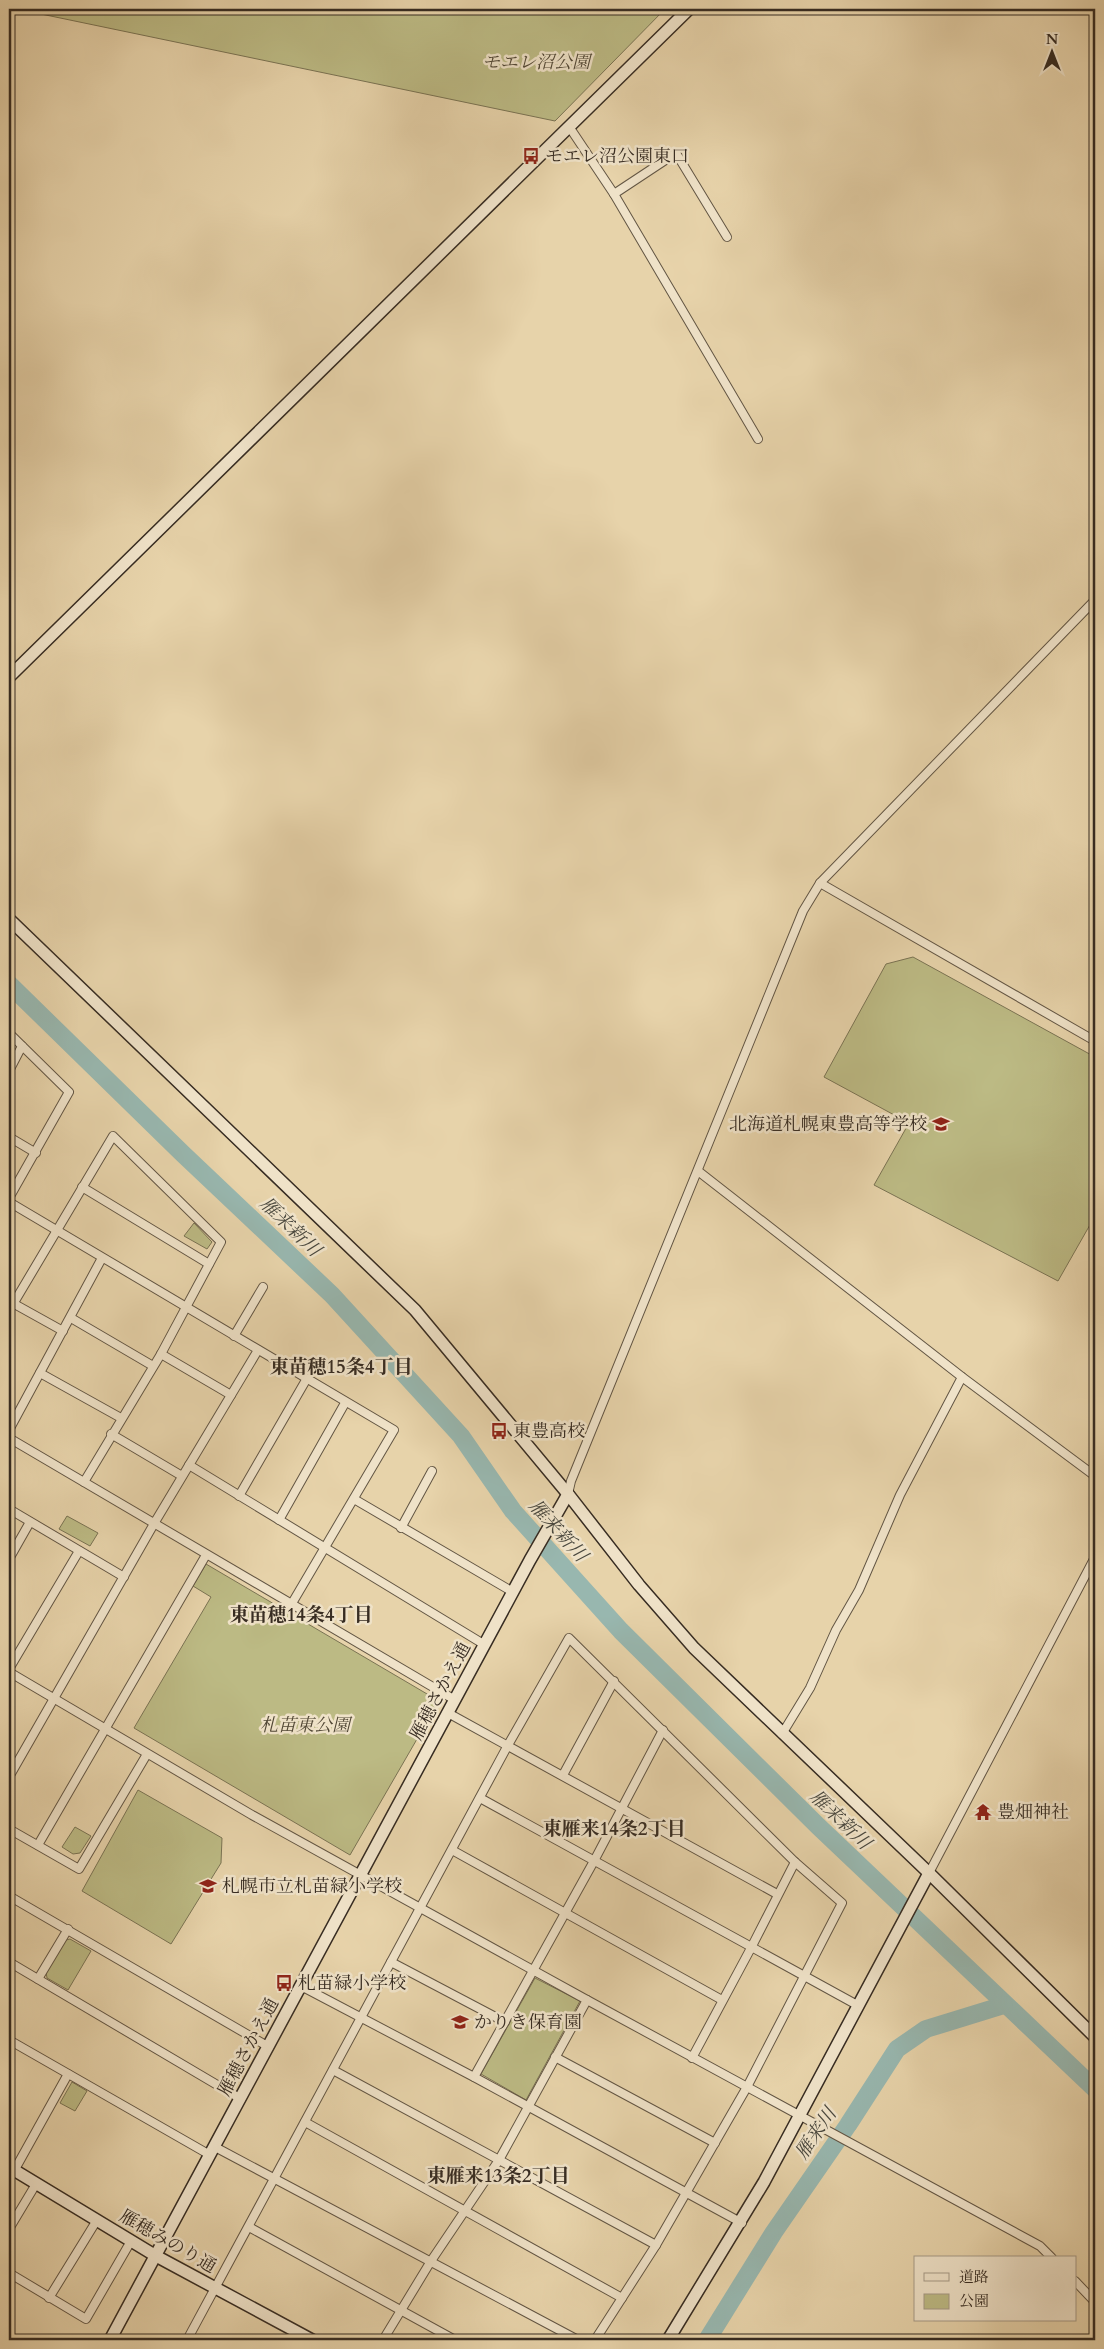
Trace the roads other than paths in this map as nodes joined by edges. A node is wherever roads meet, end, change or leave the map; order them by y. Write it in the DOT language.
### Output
graph roads {
  1 [pos="689,9"];
  2 [pos="570,128"];
  3 [pos="614,194"];
  4 [pos="727,237"];
  5 [pos="758,439"];
  6 [pos="1095,600"];
  7 [pos="9,678"];
  8 [pos="820,883"];
  9 [pos="9,919"];
  10 [pos="9,1033"];
  11 [pos="1095,1041"];
  12 [pos="22,1046"];
  13 [pos="9,1071"];
  14 [pos="9,1137"];
  15 [pos="36,1153"];
  16 [pos="698,1171"];
  17 [pos="82,1187"];
  18 [pos="9,1198"];
  19 [pos="9,1202"];
  20 [pos="56,1230"];
  21 [pos="102,1258"];
  22 [pos="209,1264"];
  23 [pos="263,1287"];
  24 [pos="11,1302"];
  25 [pos="185,1306"];
  26 [pos="9,1311"];
  27 [pos="72,1318"];
  28 [pos="63,1331"];
  29 [pos="234,1336"];
  30 [pos="258,1350"];
  31 [pos="161,1354"];
  32 [pos="153,1366"];
  33 [pos="40,1372"];
  34 [pos="962,1377"];
  35 [pos="306,1380"];
  36 [pos="231,1394"];
  37 [pos="345,1403"];
  38 [pos="120,1418"];
  39 [pos="9,1430"];
  40 [pos="111,1434"];
  41 [pos="9,1438"];
  42 [pos="188,1466"];
  43 [pos="432,1471"];
  44 [pos="182,1476"];
  45 [pos="1095,1476"];
  46 [pos="84,1482"];
  47 [pos="568,1494"];
  48 [pos="239,1496"];
  49 [pos="354,1499"];
  50 [pos="9,1509"];
  51 [pos="279,1520"];
  52 [pos="30,1522"];
  53 [pos="155,1522"];
  54 [pos="401,1528"];
  55 [pos="325,1549"];
  56 [pos="79,1551"];
  57 [pos="206,1555"];
  58 [pos="1095,1557"];
  59 [pos="9,1559"];
  60 [pos="124,1577"];
  61 [pos="514,1592"];
  62 [pos="291,1605"];
  63 [pos="485,1645"];
  64 [pos="9,1670"];
  65 [pos="614,1681"];
  66 [pos="54,1700"];
  67 [pos="455,1700"];
  68 [pos="448,1713"];
  69 [pos="106,1730"];
  70 [pos="663,1730"];
  71 [pos="782,1734"];
  72 [pos="508,1745"];
  73 [pos="147,1754"];
  74 [pos="564,1776"];
  75 [pos="9,1777"];
  76 [pos="480,1798"];
  77 [pos="622,1808"];
  78 [pos="9,1828"];
  79 [pos="38,1845"];
  80 [pos="452,1850"];
  81 [pos="594,1861"];
  82 [pos="795,1862"];
  83 [pos="929,1873"];
  84 [pos="361,1875"];
  85 [pos="777,1894"];
  86 [pos="9,1896"];
  87 [pos="420,1908"];
  88 [pos="564,1913"];
  89 [pos="68,1929"];
  90 [pos="751,1948"];
  91 [pos="9,1962"];
  92 [pos="391,1962"];
  93 [pos="534,1970"];
  94 [pos="804,1976"];
  95 [pos="38,1979"];
  96 [pos="301,1986"];
  97 [pos="587,2000"];
  98 [pos="722,2000"];
  99 [pos="859,2006"];
  100 [pos="361,2018"];
  101 [pos="505,2022"];
  102 [pos="1095,2037"];
  103 [pos="9,2040"];
  104 [pos="269,2047"];
  105 [pos="555,2057"];
  106 [pos="692,2058"];
  107 [pos="333,2070"];
  108 [pos="68,2074"];
  109 [pos="474,2077"];
  110 [pos="746,2087"];
  111 [pos="241,2099"];
  112 [pos="528,2106"];
  113 [pos="800,2116"];
  114 [pos="305,2122"];
  115 [pos="715,2143"];
  116 [pos="212,2151"];
  117 [pos="499,2160"];
  118 [pos="11,2169"];
  119 [pos="274,2180"];
  120 [pos="36,2184"];
  121 [pos="686,2192"];
  122 [pos="465,2212"];
  123 [pos="97,2220"];
  124 [pos="742,2223"];
  125 [pos="249,2227"];
  126 [pos="9,2229"];
  127 [pos="130,2241"];
  128 [pos="656,2245"];
  129 [pos="156,2256"];
  130 [pos="1050,2256"];
  131 [pos="431,2261"];
  132 [pos="9,2273"];
  133 [pos="1076,2283"];
  134 [pos="217,2289"];
  135 [pos="49,2298"];
  136 [pos="622,2298"];
  137 [pos="1095,2302"];
  138 [pos="400,2310"];
  139 [pos="110,2340"];
  140 [pos="188,2340"];
  141 [pos="312,2340"];
  142 [pos="383,2340"];
  143 [pos="455,2340"];
  144 [pos="578,2340"];
  145 [pos="594,2340"];
  146 [pos="668,2340"];
  1 -- 2 [label="street"];
  2 -- 3 [label="street"];
  2 -- 7 [label="street"];
  3 -- 4 [label="street"];
  3 -- 5 [label="street"];
  6 -- 8 [label="street"];
  8 -- 11 [label="street"];
  8 -- 16 [label="street"];
  9 -- 47 [label="street"];
  10 -- 12 [label="street"];
  12 -- 13 [label="street"];
  12 -- 15 [label="street"];
  14 -- 15 [label="street"];
  15 -- 18 [label="street"];
  16 -- 34 [label="street"];
  16 -- 47 [label="street"];
  17 -- 20 [label="street"];
  17 -- 22 [label="street"];
  17 -- 22 [label="street"];
  19 -- 20 [label="street"];
  20 -- 21 [label="street"];
  20 -- 24 [label="street"];
  21 -- 25 [label="street"];
  21 -- 27 [label="street"];
  22 -- 25 [label="street"];
  23 -- 29 [label="street"];
  24 -- 26 [label="street"];
  24 -- 28 [label="street"];
  25 -- 29 [label="street"];
  25 -- 31 [label="street"];
  27 -- 28 [label="street"];
  27 -- 32 [label="street"];
  28 -- 33 [label="street"];
  29 -- 30 [label="street"];
  30 -- 35 [label="street"];
  30 -- 36 [label="street"];
  31 -- 32 [label="street"];
  31 -- 36 [label="street"];
  32 -- 38 [label="street"];
  33 -- 38 [label="street"];
  33 -- 39 [label="street"];
  34 -- 45 [label="street"];
  34 -- 71 [label="street"];
  35 -- 37 [label="street"];
  35 -- 48 [label="street"];
  36 -- 42 [label="street"];
  37 -- 49 [label="street"];
  37 -- 51 [label="street"];
  38 -- 40 [label="street"];
  40 -- 44 [label="street"];
  40 -- 46 [label="street"];
  41 -- 46 [label="street"];
  42 -- 44 [label="street"];
  42 -- 48 [label="street"];
  43 -- 54 [label="street"];
  44 -- 53 [label="street"];
  46 -- 53 [label="street"];
  47 -- 61 [label="street, 雁穂さかえ通"];
  47 -- 71 [label="street"];
  48 -- 51 [label="street"];
  49 -- 54 [label="street"];
  49 -- 55 [label="street"];
  50 -- 52 [label="street"];
  51 -- 55 [label="street"];
  52 -- 56 [label="street"];
  52 -- 59 [label="street"];
  53 -- 57 [label="street"];
  53 -- 60 [label="street"];
  54 -- 61 [label="street"];
  55 -- 62 [label="street"];
  55 -- 63 [label="street"];
  56 -- 60 [label="street"];
  56 -- 64 [label="street"];
  57 -- 62 [label="street"];
  57 -- 69 [label="street"];
  58 -- 83 [label="street"];
  60 -- 66 [label="street"];
  61 -- 63 [label="street, 雁穂さかえ通"];
  62 -- 67 [label="street"];
  63 -- 67 [label="street, 雁穂さかえ通"];
  64 -- 66 [label="street"];
  65 -- 70 [label="street"];
  65 -- 72 [label="street"];
  65 -- 74 [label="street"];
  66 -- 69 [label="street"];
  66 -- 75 [label="street"];
  67 -- 68 [label="street, 雁穂さかえ通"];
  68 -- 72 [label="street"];
  68 -- 84 [label="street, 雁穂さかえ通"];
  69 -- 73 [label="street"];
  69 -- 79 [label="street"];
  70 -- 77 [label="street"];
  70 -- 82 [label="street"];
  71 -- 83 [label="street"];
  72 -- 74 [label="street"];
  72 -- 76 [label="street"];
  73 -- 79 [label="street"];
  73 -- 84 [label="street"];
  74 -- 77 [label="street"];
  76 -- 80 [label="street"];
  76 -- 81 [label="street"];
  77 -- 81 [label="street"];
  77 -- 85 [label="street"];
  78 -- 79 [label="street"];
  80 -- 87 [label="street"];
  80 -- 88 [label="street"];
  81 -- 88 [label="street"];
  81 -- 90 [label="street"];
  82 -- 85 [label="street"];
  82 -- 94 [label="street"];
  83 -- 99 [label="street"];
  83 -- 102 [label="street"];
  84 -- 87 [label="street"];
  84 -- 96 [label="street, 雁穂さかえ通"];
  85 -- 90 [label="street"];
  86 -- 89 [label="street"];
  87 -- 92 [label="street"];
  87 -- 93 [label="street"];
  88 -- 93 [label="street"];
  88 -- 98 [label="street"];
  89 -- 95 [label="street"];
  89 -- 104 [label="street"];
  90 -- 94 [label="street"];
  90 -- 98 [label="street"];
  91 -- 95 [label="street"];
  92 -- 100 [label="street"];
  92 -- 101 [label="street"];
  93 -- 97 [label="street"];
  93 -- 101 [label="street"];
  94 -- 99 [label="street"];
  94 -- 110 [label="street"];
  95 -- 111 [label="street"];
  96 -- 100 [label="street"];
  96 -- 104 [label="street, 雁穂さかえ通"];
  97 -- 105 [label="street"];
  97 -- 106 [label="street"];
  98 -- 106 [label="street"];
  99 -- 113 [label="street"];
  100 -- 107 [label="street"];
  100 -- 109 [label="street"];
  101 -- 109 [label="street"];
  103 -- 108 [label="street"];
  104 -- 111 [label="street, 雁穂さかえ通"];
  105 -- 112 [label="street"];
  105 -- 115 [label="street"];
  106 -- 110 [label="street"];
  107 -- 114 [label="street"];
  107 -- 117 [label="street"];
  108 -- 116 [label="street"];
  108 -- 118 [label="street"];
  109 -- 112 [label="street"];
  110 -- 113 [label="street"];
  110 -- 115 [label="street"];
  111 -- 116 [label="street, 雁穂さかえ通"];
  112 -- 117 [label="street"];
  112 -- 121 [label="street"];
  113 -- 124 [label="street"];
  113 -- 130 [label="street"];
  114 -- 119 [label="street"];
  114 -- 122 [label="street"];
  115 -- 121 [label="street"];
  116 -- 119 [label="street"];
  116 -- 129 [label="street, 雁穂さかえ通"];
  117 -- 122 [label="street"];
  117 -- 128 [label="street"];
  118 -- 120 [label="street, 雁穂みのり通"];
  119 -- 125 [label="street"];
  119 -- 131 [label="street"];
  120 -- 123 [label="street, 雁穂みのり通"];
  120 -- 126 [label="street"];
  121 -- 124 [label="street"];
  121 -- 128 [label="street"];
  122 -- 131 [label="street"];
  122 -- 136 [label="street"];
  123 -- 127 [label="street, 雁穂みのり通"];
  123 -- 135 [label="street"];
  124 -- 146 [label="street"];
  125 -- 134 [label="street"];
  125 -- 138 [label="street"];
  127 -- 129 [label="street, 雁穂みのり通"];
  127 -- 135 [label="street"];
  128 -- 136 [label="street"];
  129 -- 134 [label="street, 雁穂みのり通"];
  129 -- 139 [label="street, 雁穂さかえ通"];
  131 -- 138 [label="street"];
  131 -- 144 [label="street"];
  132 -- 135 [label="street"];
  133 -- 137 [label="street"];
  134 -- 140 [label="street"];
  134 -- 141 [label="street, 雁穂みのり通"];
  136 -- 145 [label="street"];
  138 -- 142 [label="street"];
  138 -- 143 [label="street"];
}
